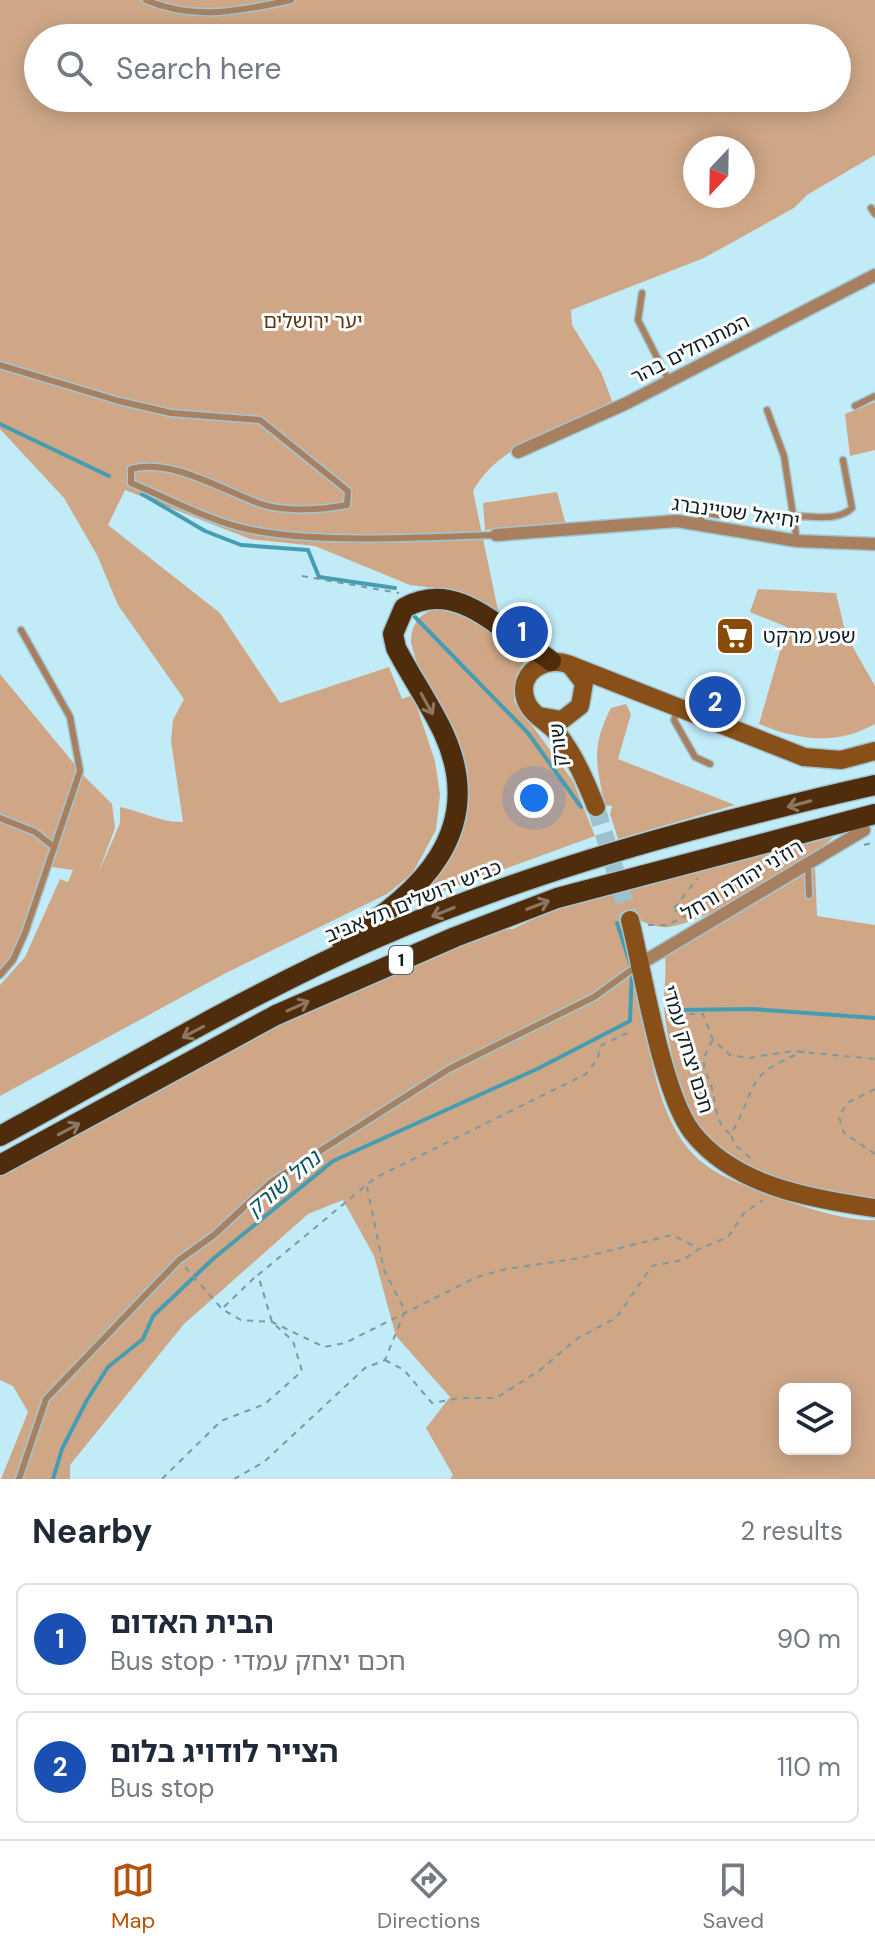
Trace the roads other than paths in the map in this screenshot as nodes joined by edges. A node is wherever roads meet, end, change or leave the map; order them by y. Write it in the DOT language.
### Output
graph roads {
  1 [pos="146,0"];
  2 [pos="291,0"];
  3 [pos="875,275"];
  4 [pos="642,293"];
  5 [pos="0,365"];
  6 [pos="669,382"];
  7 [pos="875,396"];
  8 [pos="855,406"];
  9 [pos="767,410"];
  10 [pos="518,452"];
  11 [pos="843,460"];
  12 [pos="718,515"];
  13 [pos="793,516"];
  14 [pos="701,525"];
  15 [pos="496,535"];
  16 [pos="797,541"];
  17 [pos="875,544"];
  18 [pos="21,630"];
  19 [pos="393,634"];
  20 [pos="561,663"];
  21 [pos="531,672"];
  22 [pos="641,691"];
  23 [pos="678,707"];
  24 [pos="579,708"];
  25 [pos="539,716"];
  26 [pos="875,751"];
  27 [pos="710,764"];
  28 [pos="583,776"];
  29 [pos="875,785"];
  30 [pos="596,807"];
  31 [pos="0,818"];
  32 [pos="869,822"];
  33 [pos="54,847"];
  34 [pos="808,864"];
  35 [pos="809,895"];
  36 [pos="630,922"];
  37 [pos="640,964"];
  38 [pos="0,975"];
  39 [pos="262,995"];
  40 [pos="0,1136"];
  41 [pos="0,1165"];
  42 [pos="875,1208"];
  43 [pos="19,1479"];
  1 -- 2 [label="lane"];
  3 -- 6 [label="street, המתנחלים בהר"];
  4 -- 6 [label="lane"];
  5 -- 15 [label="lane"];
  6 -- 10 [label="street, המתנחלים בהר"];
  7 -- 8 [label="lane"];
  9 -- 13 [label="lane"];
  11 -- 13 [label="lane"];
  12 -- 14 [label="lane"];
  13 -- 16 [label="lane"];
  14 -- 15 [label="street, יחיאל שטיינברג"];
  14 -- 16 [label="street, יחיאל שטיינברג"];
  16 -- 17 [label="street, יחיאל שטיינברג"];
  18 -- 33 [label="lane"];
  19 -- 20 [label="highway"];
  19 -- 21 [label="street"];
  19 -- 39 [label="highway, one-way"];
  20 -- 21 [label="main road"];
  20 -- 22 [label="main road"];
  20 -- 24 [label="main road"];
  21 -- 25 [label="main road"];
  22 -- 23 [label="main road"];
  22 -- 24 [label="main road"];
  23 -- 26 [label="main road"];
  23 -- 27 [label="lane"];
  24 -- 25 [label="main road"];
  24 -- 28 [label="main road, שורק"];
  25 -- 28 [label="main road"];
  28 -- 30 [label="main road"];
  29 -- 39 [label="highway, כביש ירושלים תל אביב / 1, one-way"];
  31 -- 33 [label="lane"];
  32 -- 34 [label="street, רוז'ני יהודה ורחל"];
  41 -- 32 [label="highway, 1, one-way"];
  33 -- 38 [label="lane"];
  34 -- 35 [label="lane"];
  34 -- 37 [label="street, רוז'ני יהודה ורחל"];
  36 -- 37 [label="main road, חכם יצחק עמדי"];
  37 -- 42 [label="main road, חכם יצחק עמדי"];
  37 -- 43 [label="lane"];
  39 -- 40 [label="highway, כביש ירושלים תל אביב / 1, one-way"];
}
